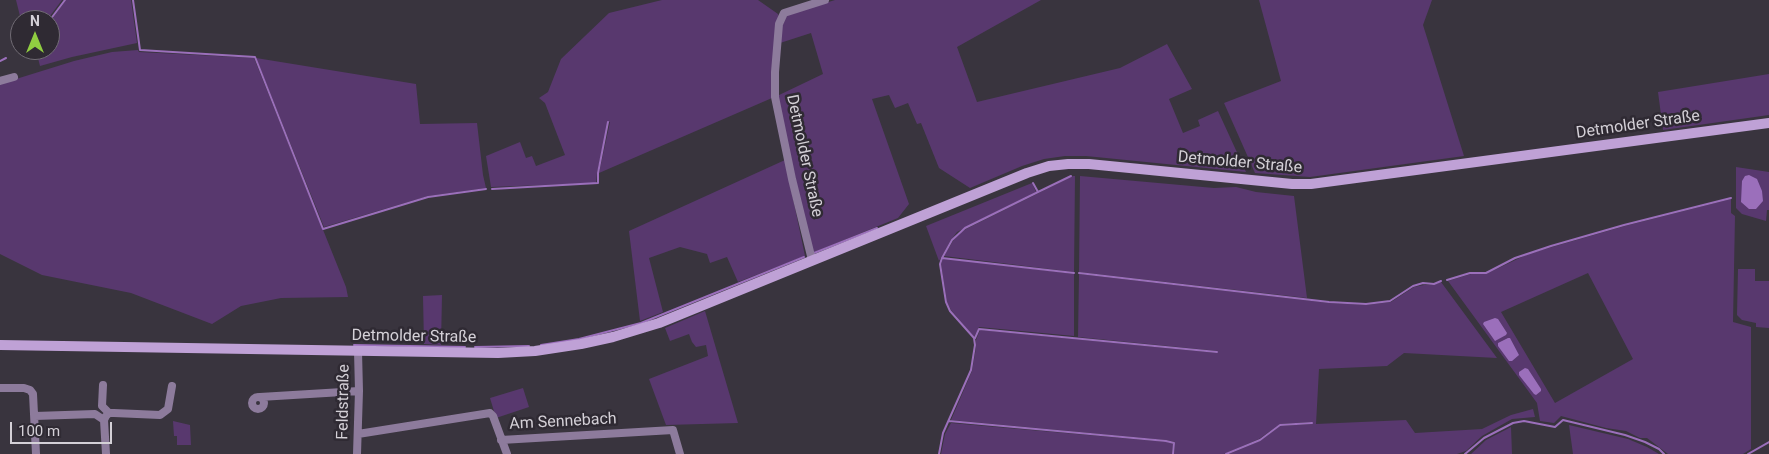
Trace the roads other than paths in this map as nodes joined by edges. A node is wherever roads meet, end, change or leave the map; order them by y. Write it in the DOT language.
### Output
graph roads {
  1 [pos="825,0"];
  2 [pos="14,77"];
  3 [pos="0,81"];
  4 [pos="1769,122"];
  5 [pos="812,260"];
  6 [pos="0,345"];
  7 [pos="358,351"];
  8 [pos="103,385"];
  9 [pos="172,386"];
  10 [pos="0,388"];
  11 [pos="359,391"];
  12 [pos="260,397"];
  13 [pos="35,416"];
  14 [pos="106,416"];
  15 [pos="358,434"];
  16 [pos="501,440"];
  17 [pos="36,454"];
  18 [pos="106,454"];
  19 [pos="357,454"];
  20 [pos="507,454"];
  21 [pos="680,454"];
  1 -- 5 [label="street, Detmolder Straße"];
  2 -- 3 [label="street"];
  4 -- 5 [label="main road, Detmolder Straße"];
  5 -- 7 [label="main road, Detmolder Straße"];
  6 -- 7 [label="main road, Detmolder Straße"];
  7 -- 11 [label="street, Feldstraße"];
  8 -- 14 [label="street"];
  9 -- 14 [label="street"];
  10 -- 13 [label="street"];
  11 -- 12 [label="street"];
  11 -- 15 [label="street, Feldstraße"];
  13 -- 14 [label="street"];
  13 -- 17 [label="street"];
  14 -- 18 [label="street"];
  15 -- 16 [label="street, Am Sennebach"];
  15 -- 19 [label="street, Feldstraße"];
  16 -- 20 [label="street"];
  16 -- 21 [label="street, Am Sennebach"];
}
